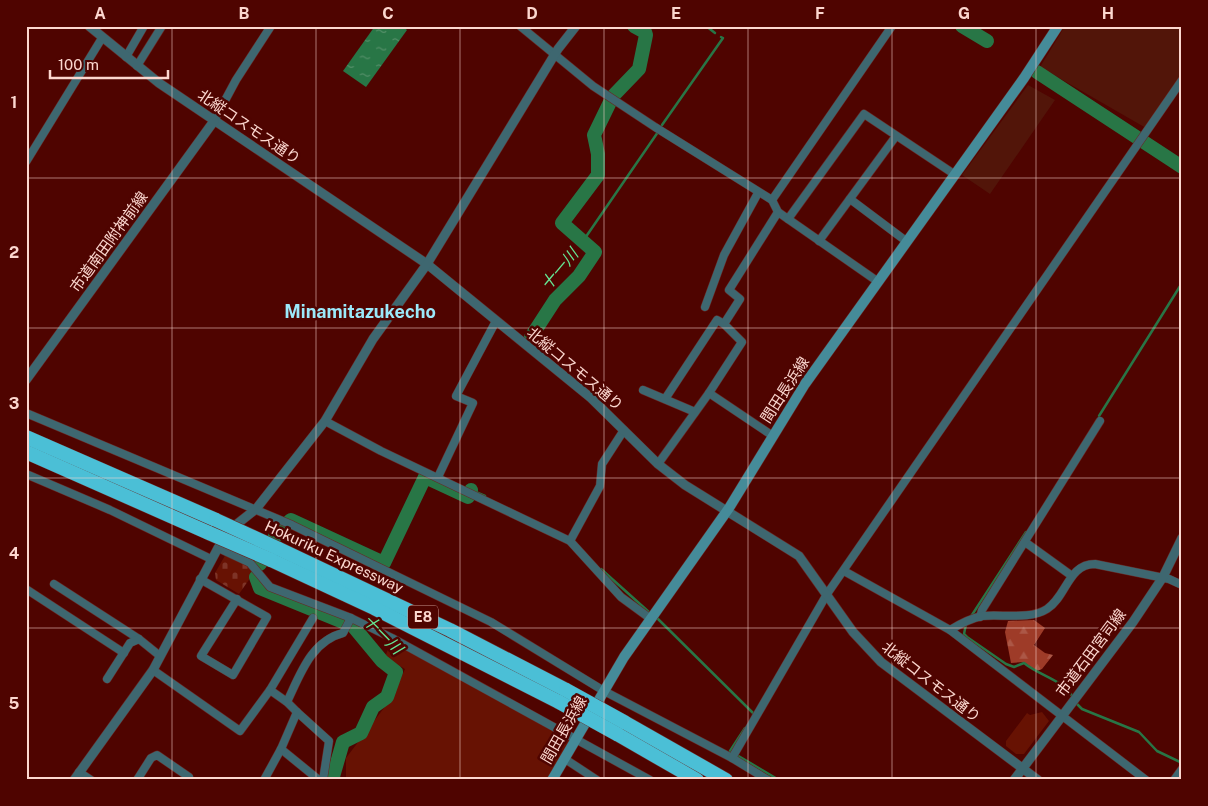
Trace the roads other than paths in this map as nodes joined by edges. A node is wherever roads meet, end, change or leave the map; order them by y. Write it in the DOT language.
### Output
graph roads {
  1 [pos="144,26"];
  2 [pos="162,26"];
  3 [pos="271,26"];
  4 [pos="520,26"];
  5 [pos="576,26"];
  6 [pos="892,26"];
  7 [pos="1058,26"];
  8 [pos="93,27"];
  9 [pos="102,38"];
  10 [pos="555,56"];
  11 [pos="126,57"];
  12 [pos="137,66"];
  13 [pos="1182,80"];
  14 [pos="214,120"];
  15 [pos="896,136"];
  16 [pos="26,162"];
  17 [pos="954,174"];
  18 [pos="758,193"];
  19 [pos="850,199"];
  20 [pos="772,200"];
  21 [pos="778,212"];
  22 [pos="788,219"];
  23 [pos="820,241"];
  24 [pos="906,241"];
  25 [pos="427,264"];
  26 [pos="876,281"];
  27 [pos="705,306"];
  28 [pos="496,321"];
  29 [pos="724,324"];
  30 [pos="26,380"];
  31 [pos="643,390"];
  32 [pos="709,393"];
  33 [pos="664,399"];
  34 [pos="695,412"];
  35 [pos="26,413"];
  36 [pos="325,421"];
  37 [pos="1100,421"];
  38 [pos="624,430"];
  39 [pos="773,436"];
  40 [pos="26,437"];
  41 [pos="26,452"];
  42 [pos="658,464"];
  43 [pos="26,474"];
  44 [pos="438,477"];
  45 [pos="256,509"];
  46 [pos="727,510"];
  47 [pos="213,526"];
  48 [pos="1182,538"];
  49 [pos="570,541"];
  50 [pos="1025,542"];
  51 [pos="218,548"];
  52 [pos="211,559"];
  53 [pos="844,571"];
  54 [pos="1072,576"];
  55 [pos="1162,577"];
  56 [pos="200,579"];
  57 [pos="54,584"];
  58 [pos="1182,584"];
  59 [pos="26,590"];
  60 [pos="827,594"];
  61 [pos="237,599"];
  62 [pos="980,616"];
  63 [pos="313,618"];
  64 [pos="351,619"];
  65 [pos="651,620"];
  66 [pos="950,630"];
  67 [pos="139,639"];
  68 [pos="124,654"];
  69 [pos="160,656"];
  70 [pos="153,670"];
  71 [pos="107,679"];
  72 [pos="270,690"];
  73 [pos="604,691"];
  74 [pos="563,696"];
  75 [pos="287,702"];
  76 [pos="297,712"];
  77 [pos="1063,715"];
  78 [pos="578,738"];
  79 [pos="281,749"];
  80 [pos="732,758"];
  81 [pos="565,759"];
  82 [pos="1022,768"];
  83 [pos="1182,769"];
  84 [pos="77,776"];
  85 [pos="91,780"];
  86 [pos="137,780"];
  87 [pos="187,780"];
  88 [pos="264,780"];
  89 [pos="319,780"];
  90 [pos="323,780"];
  91 [pos="552,780"];
  92 [pos="597,780"];
  93 [pos="650,780"];
  94 [pos="697,780"];
  95 [pos="726,780"];
  96 [pos="768,780"];
  97 [pos="1014,780"];
  98 [pos="1038,780"];
  99 [pos="1146,780"];
  100 [pos="1174,780"];
  1 -- 11 [label="street"];
  2 -- 12 [label="street"];
  3 -- 14 [label="street"];
  4 -- 10 [label="street"];
  5 -- 10 [label="street"];
  6 -- 20 [label="street"];
  7 -- 17 [label="main road, 間田長浜線"];
  8 -- 9 [label="street, 北縦コスモス通り"];
  9 -- 11 [label="street, 北縦コスモス通り"];
  9 -- 16 [label="street"];
  10 -- 18 [label="street"];
  10 -- 25 [label="street"];
  11 -- 12 [label="street, 北縦コスモス通り"];
  12 -- 14 [label="street, 北縦コスモス通り"];
  13 -- 53 [label="street"];
  14 -- 25 [label="street, 北縦コスモス通り"];
  14 -- 30 [label="street, 市道南田附神前線"];
  15 -- 17 [label="street"];
  15 -- 19 [label="street"];
  15 -- 22 [label="street"];
  17 -- 24 [label="main road, 間田長浜線"];
  18 -- 20 [label="street"];
  18 -- 27 [label="street"];
  19 -- 23 [label="street"];
  19 -- 24 [label="street"];
  20 -- 21 [label="street"];
  21 -- 22 [label="street"];
  21 -- 29 [label="street"];
  22 -- 23 [label="street"];
  23 -- 26 [label="street"];
  24 -- 26 [label="main road, 間田長浜線"];
  25 -- 28 [label="street, 北縦コスモス通り"];
  25 -- 36 [label="street"];
  26 -- 39 [label="main road, 間田長浜線"];
  28 -- 38 [label="street, 北縦コスモス通り"];
  28 -- 44 [label="street"];
  29 -- 32 [label="street"];
  29 -- 33 [label="street"];
  31 -- 33 [label="street"];
  32 -- 34 [label="street"];
  32 -- 39 [label="street"];
  33 -- 34 [label="street"];
  34 -- 42 [label="street"];
  35 -- 45 [label="street"];
  36 -- 44 [label="street"];
  36 -- 45 [label="street"];
  37 -- 50 [label="street"];
  38 -- 42 [label="street, 北縦コスモス通り"];
  38 -- 49 [label="street"];
  39 -- 46 [label="main road, 間田長浜線"];
  40 -- 47 [label="highway, Hokuriku Expressway / E8"];
  41 -- 47 [label="highway, Hokuriku Expressway / E8"];
  42 -- 46 [label="street, 北縦コスモス通り"];
  43 -- 52 [label="street"];
  44 -- 49 [label="street"];
  45 -- 51 [label="street"];
  45 -- 73 [label="street"];
  46 -- 60 [label="street, 北縦コスモス通り"];
  46 -- 65 [label="main road, 間田長浜線"];
  47 -- 74 [label="highway, Hokuriku Expressway / E8, bridge"];
  48 -- 55 [label="street, 市道石田宮司線"];
  49 -- 65 [label="street"];
  50 -- 54 [label="street"];
  50 -- 62 [label="street"];
  51 -- 52 [label="street"];
  51 -- 64 [label="street"];
  52 -- 56 [label="street"];
  53 -- 60 [label="street"];
  53 -- 66 [label="street"];
  54 -- 55 [label="street"];
  54 -- 62 [label="street"];
  55 -- 58 [label="street"];
  55 -- 77 [label="street, 市道石田宮司線"];
  56 -- 61 [label="street"];
  56 -- 69 [label="street"];
  57 -- 67 [label="street"];
  59 -- 68 [label="street"];
  60 -- 80 [label="street"];
  60 -- 82 [label="street, 北縦コスモス通り"];
  61 -- 61 [label="street"];
  62 -- 66 [label="street"];
  63 -- 72 [label="street"];
  64 -- 75 [label="street"];
  64 -- 78 [label="street"];
  65 -- 73 [label="main road, 間田長浜線"];
  66 -- 77 [label="street"];
  67 -- 68 [label="street"];
  67 -- 69 [label="street"];
  68 -- 71 [label="street"];
  69 -- 70 [label="street"];
  70 -- 72 [label="street"];
  70 -- 84 [label="street"];
  72 -- 75 [label="street"];
  73 -- 78 [label="main road, 間田長浜線"];
  73 -- 80 [label="street"];
  74 -- 94 [label="highway, Hokuriku Expressway / E8, bridge"];
  74 -- 95 [label="highway, Hokuriku Expressway / E8, bridge"];
  75 -- 76 [label="street"];
  76 -- 79 [label="street"];
  76 -- 90 [label="street"];
  77 -- 82 [label="street, 市道石田宮司線"];
  77 -- 99 [label="street"];
  78 -- 81 [label="main road, 間田長浜線"];
  78 -- 93 [label="street"];
  79 -- 88 [label="street"];
  79 -- 89 [label="street"];
  80 -- 96 [label="street"];
  81 -- 91 [label="main road, 間田長浜線"];
  81 -- 92 [label="street"];
  82 -- 97 [label="street, 市道石田宮司線"];
  82 -- 98 [label="street, 北縦コスモス通り"];
  83 -- 100 [label="street"];
  84 -- 85 [label="street"];
  86 -- 87 [label="street"];
}
